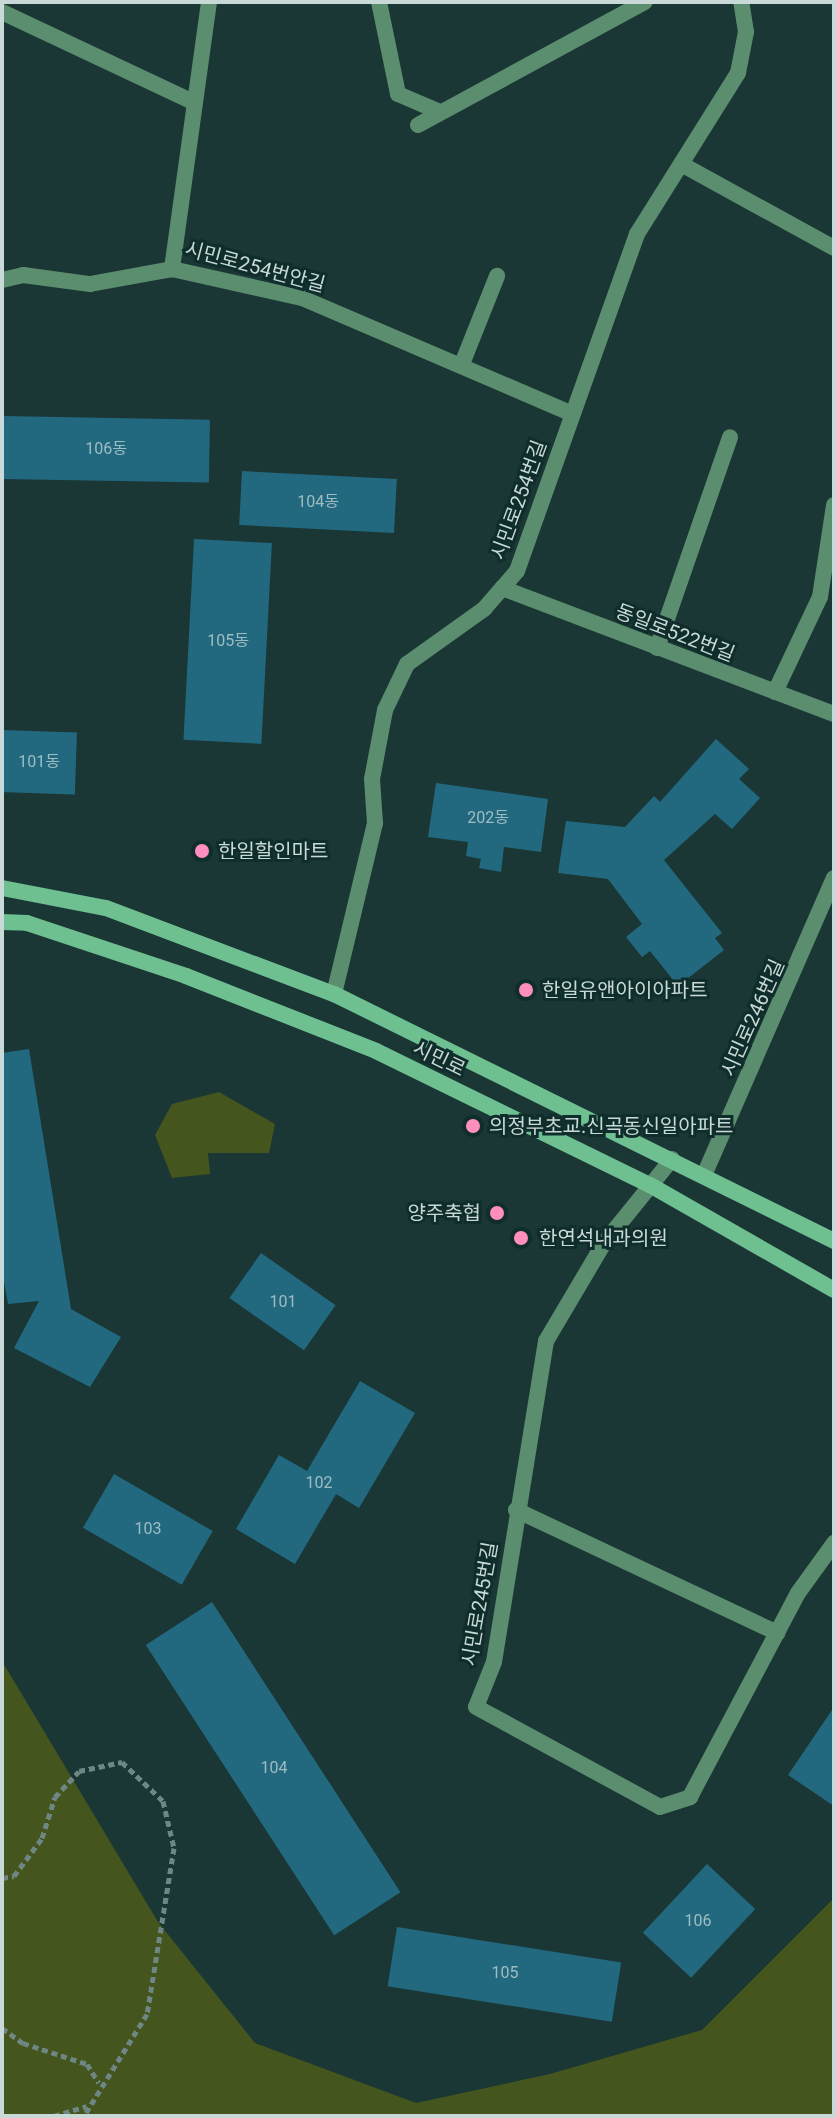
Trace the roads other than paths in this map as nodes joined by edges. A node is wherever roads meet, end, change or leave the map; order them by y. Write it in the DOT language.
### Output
graph roads {
  1 [pos="209,2"];
  2 [pos="379,2"];
  3 [pos="645,2"];
  4 [pos="741,2"];
  5 [pos="2,12"];
  6 [pos="195,103"];
  7 [pos="440,112"];
  8 [pos="418,125"];
  9 [pos="683,165"];
  10 [pos="834,248"];
  11 [pos="172,269"];
  12 [pos="497,276"];
  13 [pos="2,280"];
  14 [pos="462,364"];
  15 [pos="572,414"];
  16 [pos="730,437"];
  17 [pos="834,505"];
  18 [pos="502,588"];
  19 [pos="657,648"];
  20 [pos="775,692"];
  21 [pos="834,714"];
  22 [pos="834,878"];
  23 [pos="2,888"];
  24 [pos="2,922"];
  25 [pos="334,994"];
  26 [pos="672,1159"];
  27 [pos="705,1173"];
  28 [pos="650,1185"];
  29 [pos="834,1241"];
  30 [pos="834,1290"];
  31 [pos="516,1510"];
  32 [pos="834,1543"];
  33 [pos="777,1633"];
  1 -- 6 [label="street, 시민로254번안길"];
  2 -- 7 [label="street"];
  3 -- 7 [label="street"];
  4 -- 9 [label="street, 시민로254번길"];
  5 -- 6 [label="street"];
  6 -- 11 [label="street, 시민로254번안길"];
  7 -- 8 [label="street"];
  9 -- 10 [label="street"];
  9 -- 15 [label="street, 시민로254번길"];
  11 -- 13 [label="street"];
  11 -- 14 [label="street, 시민로254번안길"];
  12 -- 14 [label="street"];
  14 -- 15 [label="street, 시민로254번안길"];
  15 -- 18 [label="street, 시민로254번길"];
  16 -- 19 [label="street"];
  17 -- 20 [label="street"];
  18 -- 19 [label="street, 동일로522번길"];
  18 -- 25 [label="street, 시민로254번길"];
  19 -- 20 [label="street, 동일로522번길"];
  20 -- 21 [label="street, 동일로522번길"];
  22 -- 27 [label="street, 시민로246번길"];
  23 -- 25 [label="street, 시민로"];
  24 -- 28 [label="street, 시민로"];
  25 -- 26 [label="street, 시민로"];
  26 -- 27 [label="street, 시민로"];
  26 -- 28 [label="street, 시민로245번길"];
  27 -- 29 [label="street, 시민로"];
  28 -- 30 [label="street, 시민로"];
  28 -- 31 [label="street, 시민로245번길"];
  31 -- 33 [label="street"];
  31 -- 33 [label="street, 시민로245번길"];
  32 -- 33 [label="street, 시민로245번길"];
}
